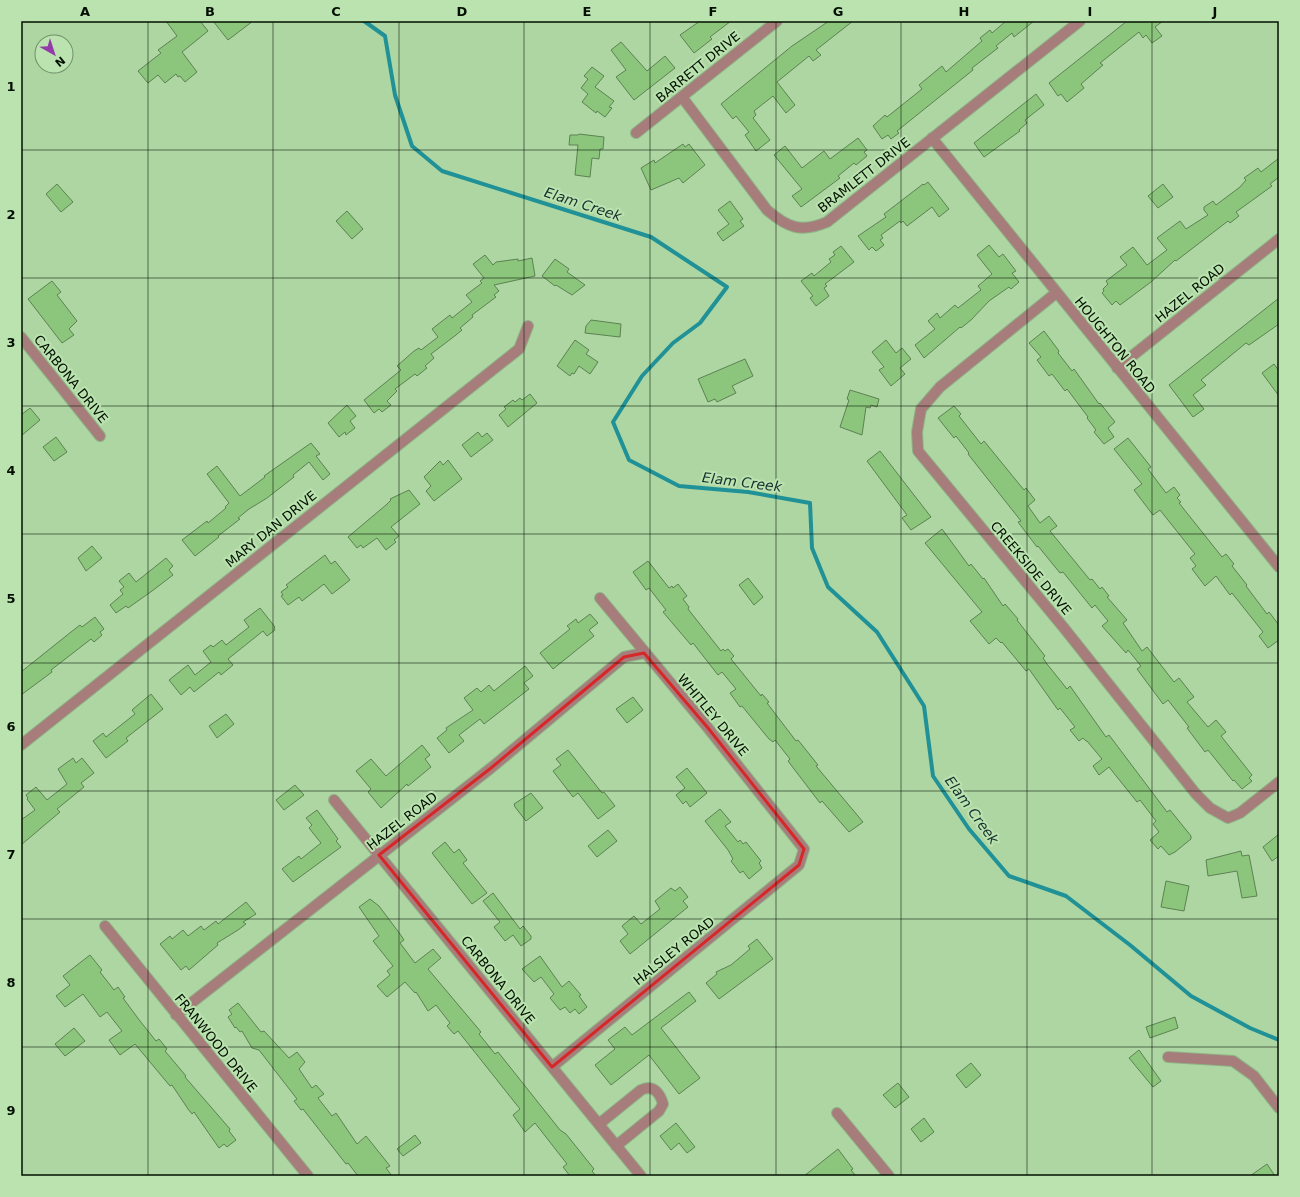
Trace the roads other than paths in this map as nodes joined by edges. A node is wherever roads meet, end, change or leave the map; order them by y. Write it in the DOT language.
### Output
graph roads {
  1 [pos="777,21"];
  2 [pos="1080,21"];
  3 [pos="682,97"];
  4 [pos="636,134"];
  5 [pos="932,138"];
  6 [pos="1279,239"];
  7 [pos="1056,293"];
  8 [pos="528,326"];
  9 [pos="21,338"];
  10 [pos="1117,368"];
  11 [pos="100,436"];
  12 [pos="1279,567"];
  13 [pos="600,598"];
  14 [pos="644,654"];
  15 [pos="21,745"];
  16 [pos="1279,782"];
  17 [pos="334,800"];
  18 [pos="804,849"];
  19 [pos="379,855"];
  20 [pos="105,926"];
  21 [pos="176,1015"];
  22 [pos="1168,1056"];
  23 [pos="552,1067"];
  24 [pos="1279,1108"];
  25 [pos="837,1113"];
  26 [pos="599,1124"];
  27 [pos="616,1146"];
  28 [pos="308,1176"];
  29 [pos="641,1176"];
  30 [pos="889,1176"];
  1 -- 3 [label="street, BARRETT DRIVE"];
  2 -- 5 [label="street, BRAMLETT DRIVE"];
  3 -- 4 [label="street, BARRETT DRIVE"];
  3 -- 5 [label="street, BRAMLETT DRIVE"];
  5 -- 7 [label="street, HOUGHTON ROAD"];
  6 -- 10 [label="street, HAZEL ROAD"];
  7 -- 10 [label="street, HOUGHTON ROAD"];
  7 -- 16 [label="street, CREEKSIDE DRIVE"];
  8 -- 15 [label="street, MARY DAN DRIVE"];
  9 -- 11 [label="street, CARBONA DRIVE"];
  10 -- 12 [label="street, HOUGHTON ROAD"];
  13 -- 14 [label="street, WHITLEY DRIVE"];
  14 -- 18 [label="street, WHITLEY DRIVE"];
  14 -- 19 [label="street, HAZEL ROAD"];
  17 -- 19 [label="street, CARBONA DRIVE"];
  18 -- 23 [label="street, HALSLEY ROAD"];
  19 -- 21 [label="street, HAZEL ROAD"];
  19 -- 23 [label="street, CARBONA DRIVE"];
  20 -- 21 [label="street, FRANWOOD DRIVE"];
  21 -- 28 [label="street, FRANWOOD DRIVE"];
  22 -- 24 [label="street"];
  23 -- 26 [label="street, CARBONA DRIVE"];
  25 -- 30 [label="street"];
  26 -- 27 [label="street, CARBONA DRIVE"];
  26 -- 27 [label="street"];
  27 -- 29 [label="street, CARBONA DRIVE"];
}
